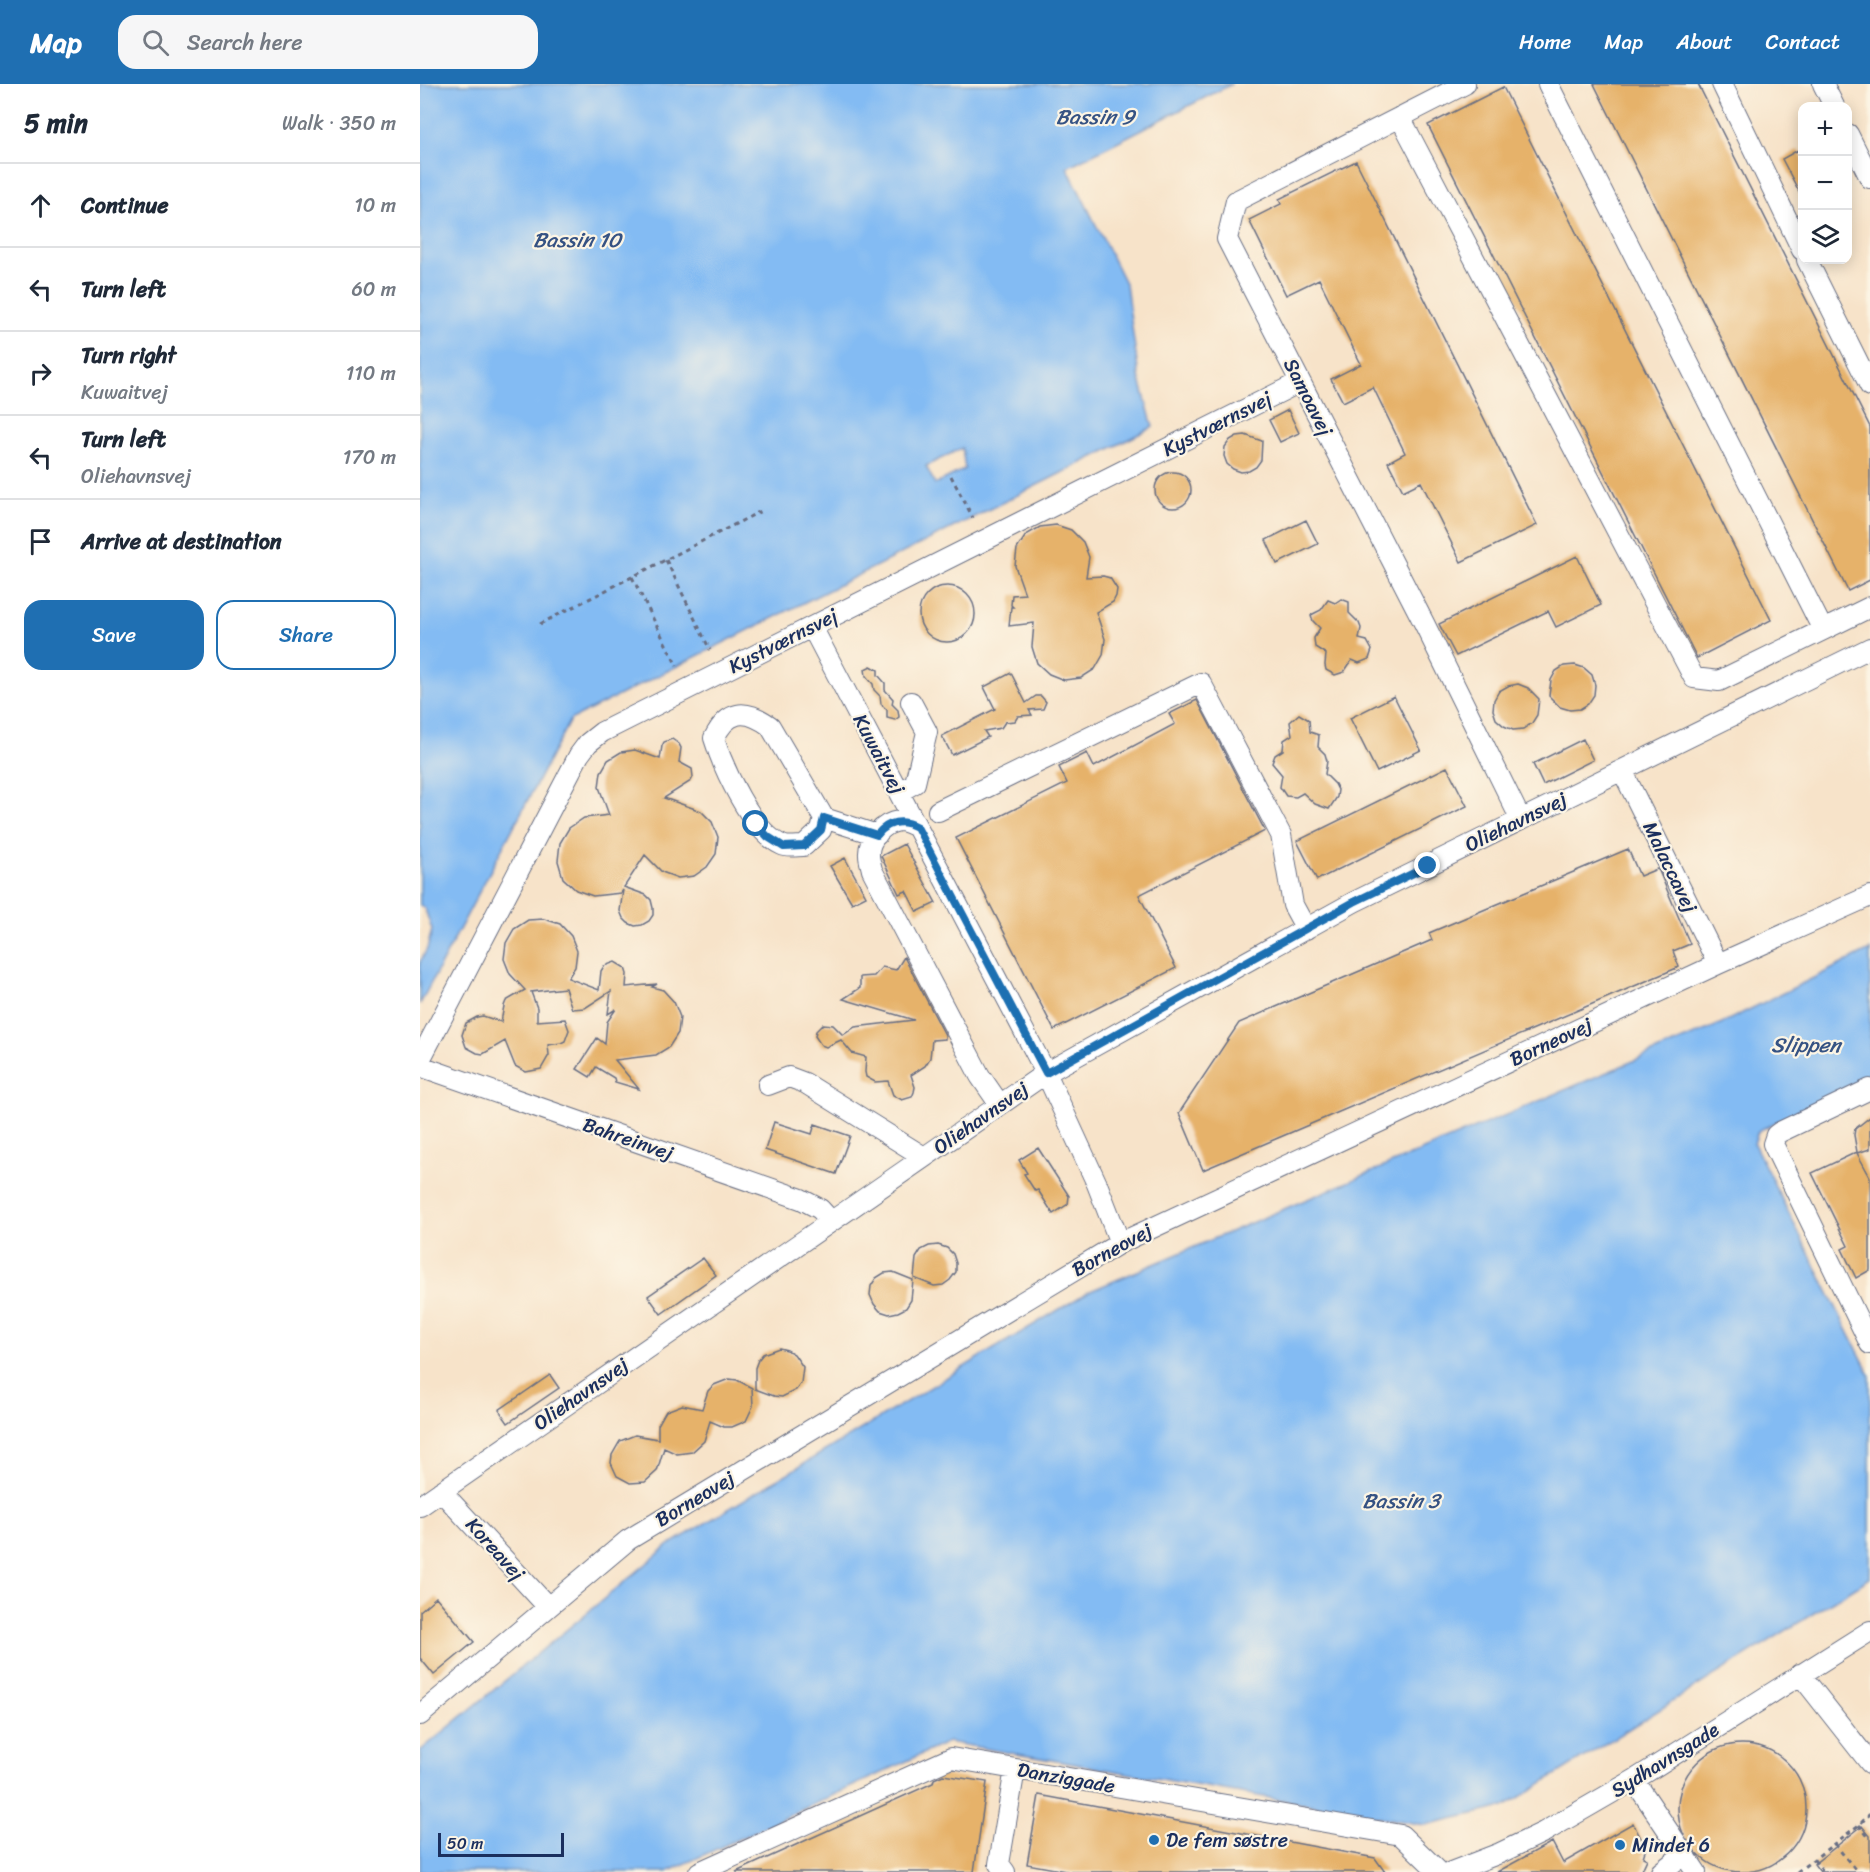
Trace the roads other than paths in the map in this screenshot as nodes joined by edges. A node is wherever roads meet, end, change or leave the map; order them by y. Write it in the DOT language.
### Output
graph roads {
  1 [pos="1465,84"];
  2 [pos="1548,84"];
  3 [pos="1722,84"];
  4 [pos="1822,84"];
  5 [pos="1832,102"];
  6 [pos="1401,117"];
  7 [pos="1852,142"];
  8 [pos="1870,178"];
  9 [pos="1798,240"];
  10 [pos="1809,264"];
  11 [pos="1300,382"];
  12 [pos="1870,386"];
  13 [pos="1870,607"];
  14 [pos="812,627"];
  15 [pos="1823,630"];
  16 [pos="1870,648"];
  17 [pos="911,702"];
  18 [pos="1622,770"];
  19 [pos="899,792"];
  20 [pos="938,811"];
  21 [pos="824,818"];
  22 [pos="1521,820"];
  23 [pos="917,827"];
  24 [pos="877,835"];
  25 [pos="1870,896"];
  26 [pos="1306,929"];
  27 [pos="1718,964"];
  28 [pos="420,1060"];
  29 [pos="420,1066"];
  30 [pos="1046,1073"];
  31 [pos="768,1085"];
  32 [pos="1870,1089"];
  33 [pos="1000,1105"];
  34 [pos="924,1157"];
  35 [pos="831,1221"];
  36 [pos="1120,1243"];
  37 [pos="1870,1344"];
  38 [pos="428,1494"];
  39 [pos="548,1607"];
  40 [pos="1870,1631"];
  41 [pos="1800,1674"];
  42 [pos="420,1715"];
  43 [pos="1870,1763"];
  44 [pos="1015,1769"];
  45 [pos="1634,1780"];
  46 [pos="1684,1854"];
  47 [pos="699,1872"];
  48 [pos="1005,1872"];
  49 [pos="1439,1872"];
  50 [pos="1451,1872"];
  51 [pos="1661,1872"];
  52 [pos="1696,1872"];
  1 -- 6 [label="street, Samoavej"];
  2 -- 15 [label="street"];
  3 -- 9 [label="street"];
  4 -- 5 [label="street"];
  6 -- 11 [label="street, Samoavej"];
  6 -- 15 [label="street"];
  7 -- 8 [label="street"];
  10 -- 12 [label="street"];
  11 -- 14 [label="street, Kystværnsvej"];
  11 -- 22 [label="street, Samoavej"];
  13 -- 15 [label="street"];
  14 -- 19 [label="street, Kuwaitvej"];
  14 -- 28 [label="street, Kystværnsvej"];
  16 -- 18 [label="street, Oliehavnsvej"];
  17 -- 19 [label="street"];
  18 -- 22 [label="street, Oliehavnsvej"];
  18 -- 27 [label="street, Malaccavej"];
  19 -- 23 [label="street, Kuwaitvej"];
  20 -- 26 [label="street"];
  21 -- 21 [label="street"];
  21 -- 24 [label="street"];
  22 -- 26 [label="street, Oliehavnsvej"];
  23 -- 24 [label="street"];
  23 -- 30 [label="street, Kuwaitvej"];
  24 -- 33 [label="street"];
  25 -- 27 [label="street, Borneovej"];
  26 -- 30 [label="street, Oliehavnsvej"];
  27 -- 36 [label="street, Borneovej"];
  29 -- 35 [label="street, Bahreinvej"];
  30 -- 33 [label="street, Oliehavnsvej"];
  30 -- 36 [label="street, Kuwaitvej"];
  31 -- 34 [label="street"];
  32 -- 37 [label="street"];
  33 -- 34 [label="street, Oliehavnsvej"];
  34 -- 35 [label="street, Oliehavnsvej"];
  35 -- 38 [label="street, Oliehavnsvej"];
  36 -- 39 [label="street, Borneovej"];
  38 -- 39 [label="street, Koreavej"];
  39 -- 42 [label="street, Borneovej"];
  40 -- 41 [label="street, Sydhavnsgade"];
  41 -- 43 [label="street"];
  41 -- 45 [label="street, Sydhavnsgade"];
  44 -- 47 [label="street, Danziggade"];
  44 -- 48 [label="street"];
  44 -- 49 [label="street, Danziggade"];
  45 -- 46 [label="street"];
  45 -- 50 [label="street, Sydhavnsgade"];
  46 -- 51 [label="street"];
  46 -- 52 [label="street"];
}
